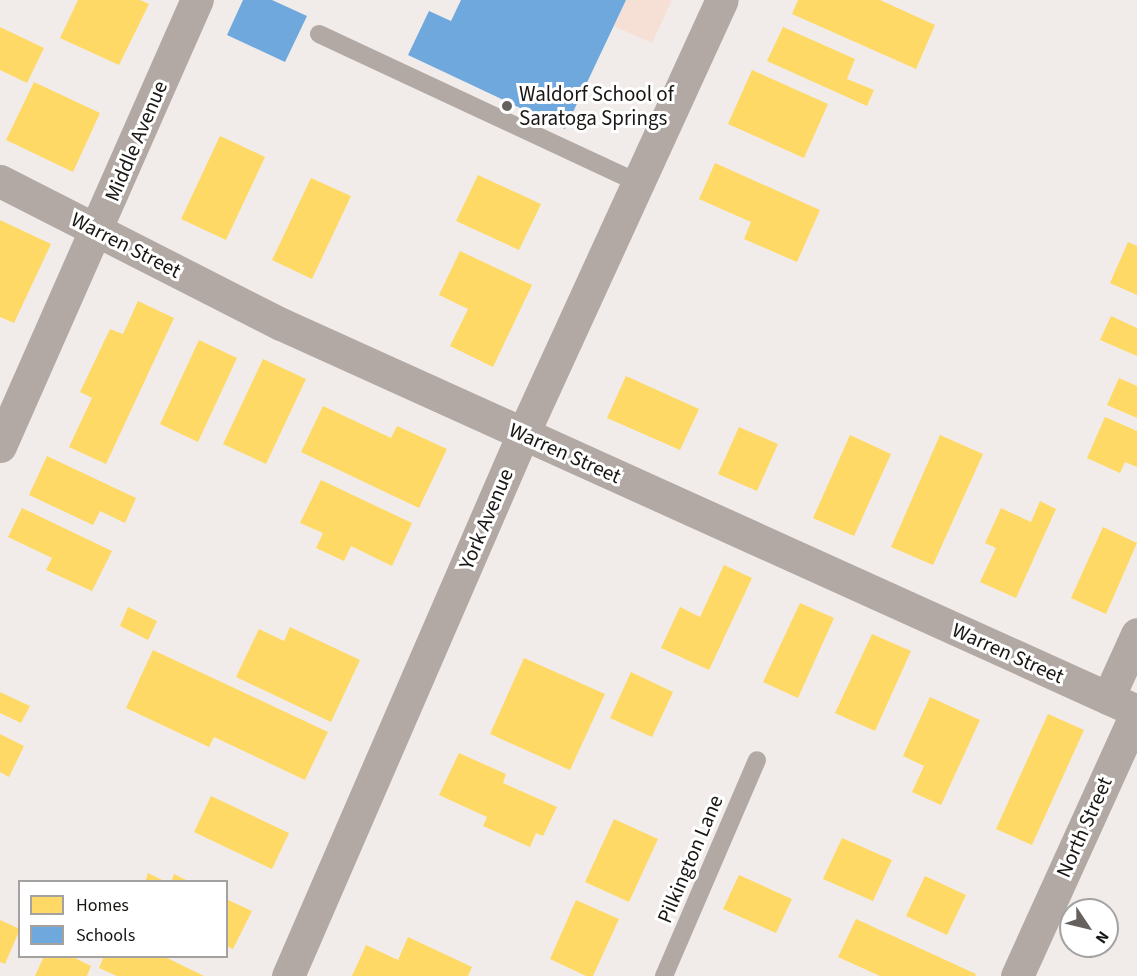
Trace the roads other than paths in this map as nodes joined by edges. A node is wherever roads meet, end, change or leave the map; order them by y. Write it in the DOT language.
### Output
graph roads {
  1 [pos="197,0"];
  2 [pos="722,0"];
  3 [pos="319,34"];
  4 [pos="0,181"];
  5 [pos="638,183"];
  6 [pos="97,230"];
  7 [pos="523,434"];
  8 [pos="0,446"];
  9 [pos="1137,634"];
  10 [pos="1108,698"];
  11 [pos="1137,711"];
  12 [pos="757,760"];
  13 [pos="288,976"];
  14 [pos="664,976"];
  15 [pos="1017,976"];
  1 -- 6 [label="street, Middle Avenue"];
  2 -- 5 [label="street, York Avenue"];
  3 -- 5 [label="lane"];
  4 -- 6 [label="street, Warren Street"];
  5 -- 7 [label="street, York Avenue"];
  6 -- 7 [label="street, Warren Street"];
  6 -- 8 [label="street, Middle Avenue"];
  7 -- 10 [label="street, Warren Street"];
  7 -- 13 [label="street, York Avenue"];
  9 -- 10 [label="street"];
  10 -- 11 [label="street, Warren Street"];
  11 -- 15 [label="street, North Street"];
  12 -- 14 [label="lane, Pilkington Lane"];
}
